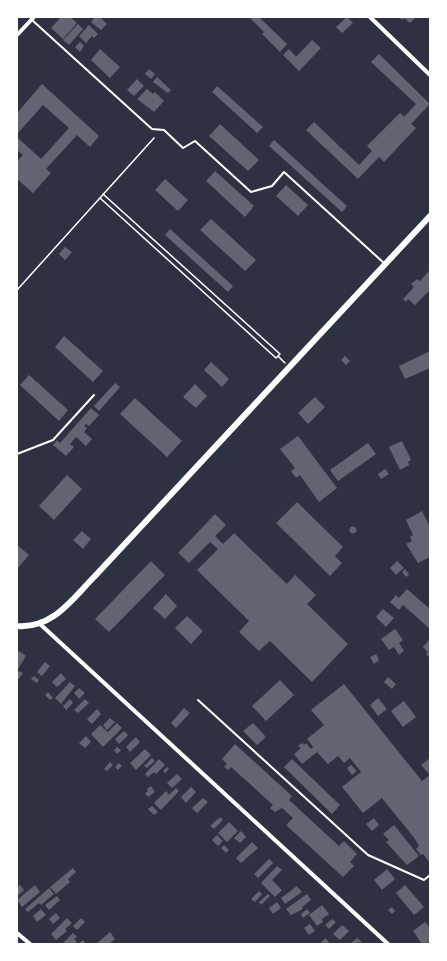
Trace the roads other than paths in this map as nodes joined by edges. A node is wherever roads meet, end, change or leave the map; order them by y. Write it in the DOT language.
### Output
graph roads {
  1 [pos="370,17"];
  2 [pos="33,18"];
  3 [pos="17,35"];
  4 [pos="430,75"];
  5 [pos="430,216"];
  6 [pos="386,264"];
  7 [pos="94,394"];
  8 [pos="17,454"];
  9 [pos="40,624"];
  10 [pos="17,626"];
  11 [pos="198,700"];
  12 [pos="430,875"];
  13 [pos="17,933"];
  14 [pos="30,944"];
  15 [pos="388,944"];
  1 -- 4 [label="street"];
  2 -- 3 [label="street"];
  2 -- 6 [label="lane"];
  5 -- 6 [label="main road"];
  6 -- 9 [label="main road"];
  7 -- 8 [label="lane"];
  9 -- 10 [label="main road"];
  9 -- 15 [label="street"];
  11 -- 12 [label="lane"];
  13 -- 14 [label="street"];
}
